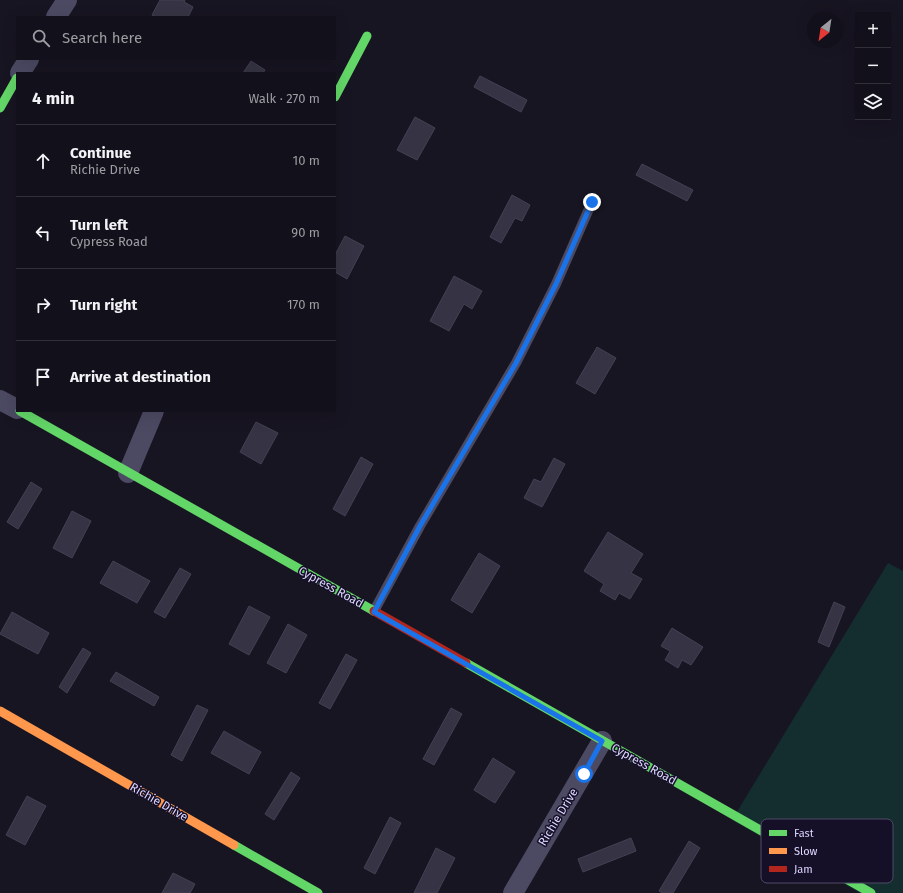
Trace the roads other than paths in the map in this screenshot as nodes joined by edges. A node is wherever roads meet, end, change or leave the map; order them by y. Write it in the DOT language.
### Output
graph roads {
  1 [pos="67,0"];
  2 [pos="57,16"];
  3 [pos="367,36"];
  4 [pos="28,60"];
  5 [pos="21,72"];
  6 [pos="16,80"];
  7 [pos="336,95"];
  8 [pos="0,108"];
  9 [pos="592,202"];
  10 [pos="0,400"];
  11 [pos="16,408"];
  12 [pos="22,412"];
  13 [pos="154,412"];
  14 [pos="128,473"];
  15 [pos="374,612"];
  16 [pos="0,711"];
  17 [pos="602,741"];
  18 [pos="761,831"];
  19 [pos="853,883"];
  20 [pos="318,893"];
  21 [pos="513,893"];
  22 [pos="871,893"];
  1 -- 2 [label="street"];
  3 -- 7 [label="street"];
  4 -- 5 [label="street"];
  6 -- 8 [label="street"];
  9 -- 15 [label="lane"];
  10 -- 11 [label="street"];
  12 -- 14 [label="street, Cypress Road"];
  13 -- 14 [label="street"];
  14 -- 15 [label="street, Cypress Road"];
  15 -- 17 [label="street, Cypress Road"];
  16 -- 20 [label="street, Richie Drive"];
  17 -- 18 [label="street, Cypress Road"];
  17 -- 21 [label="street, Richie Drive"];
  19 -- 22 [label="street, Cypress Road"];
}
